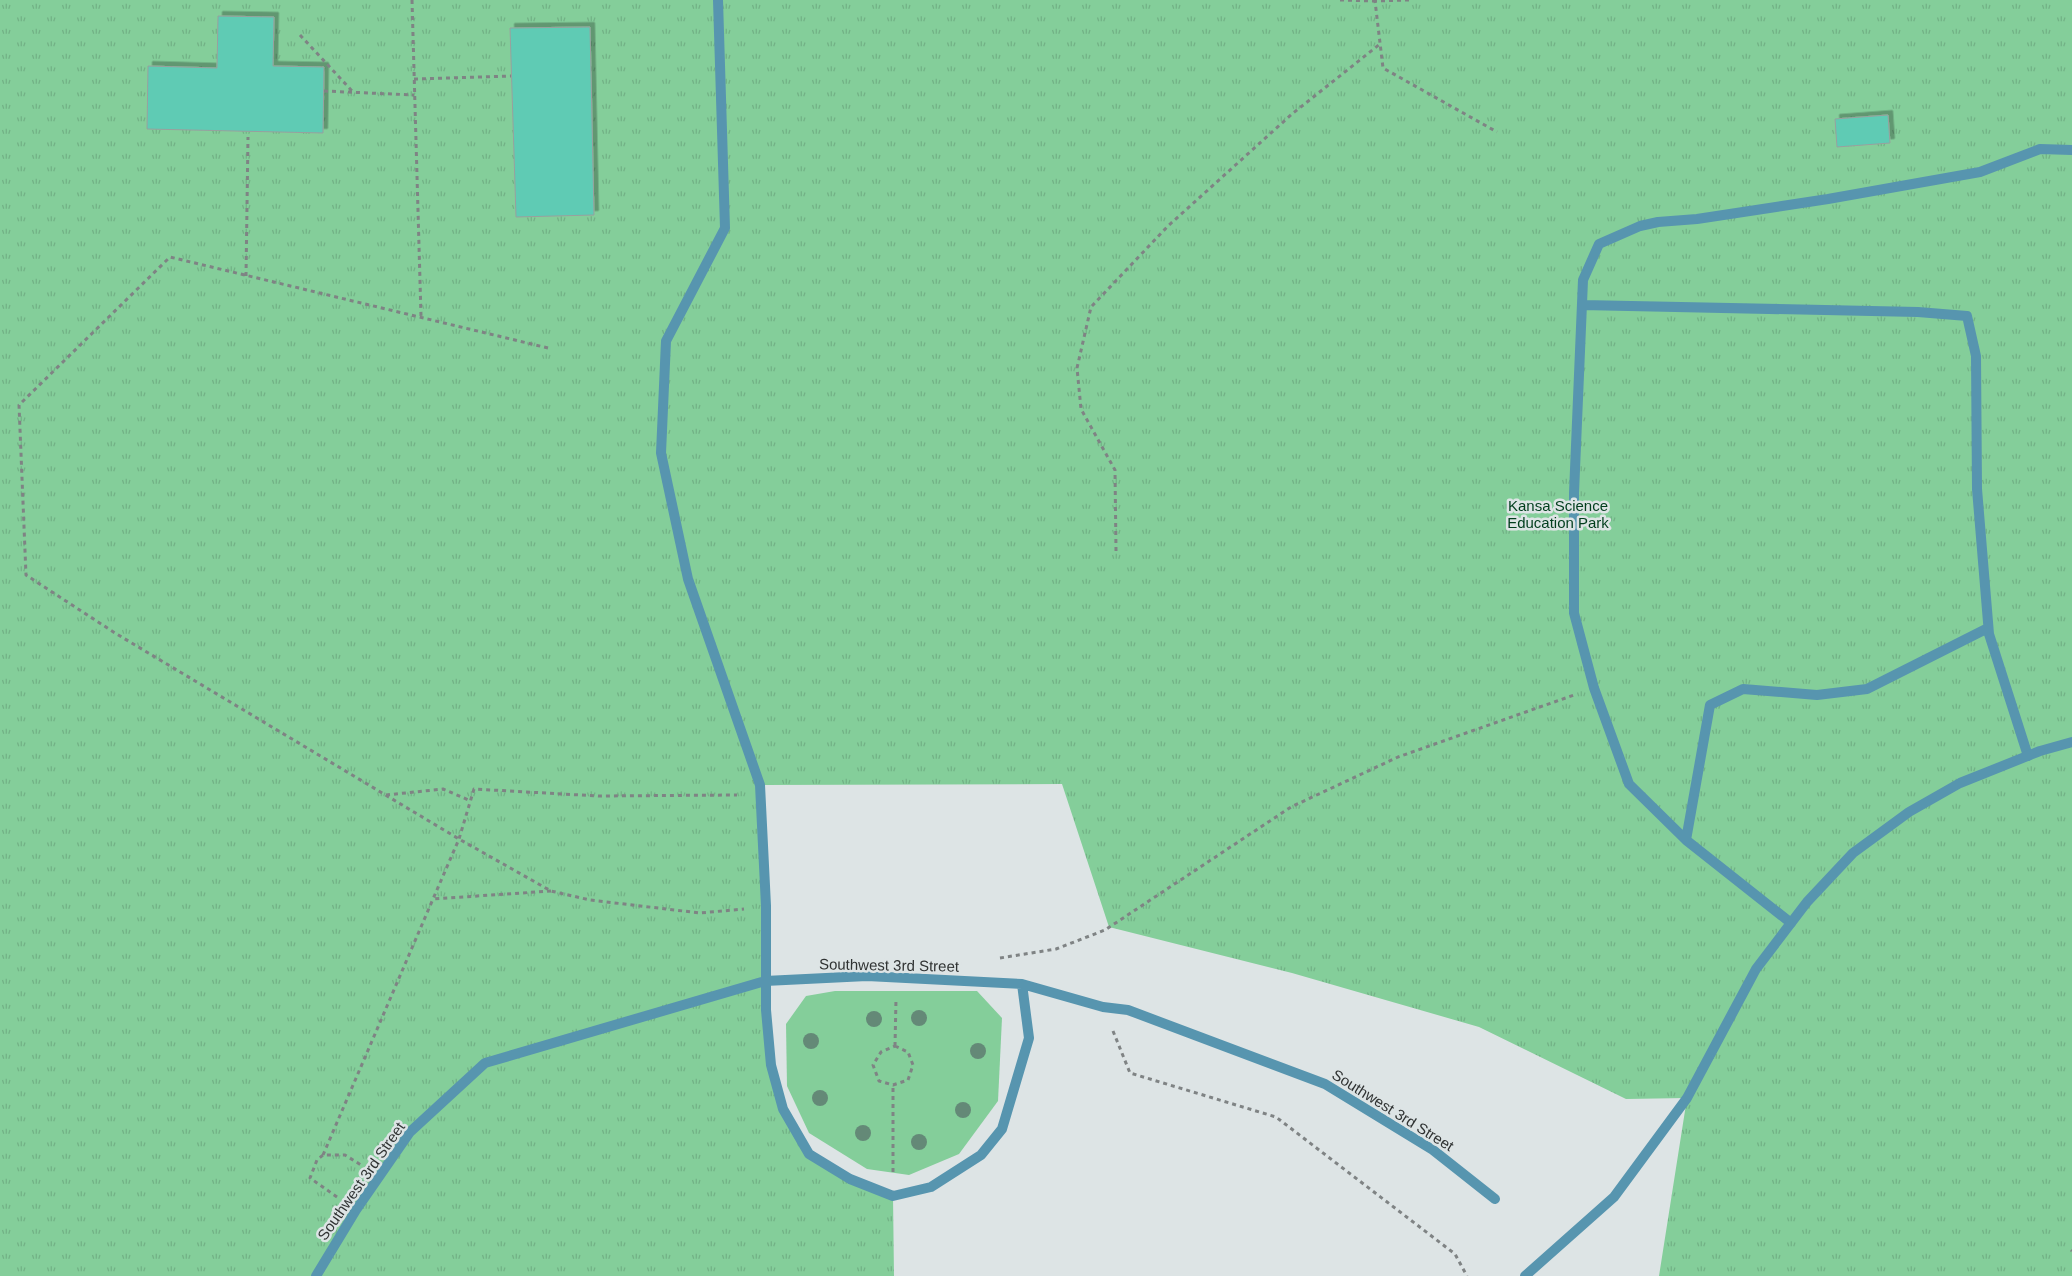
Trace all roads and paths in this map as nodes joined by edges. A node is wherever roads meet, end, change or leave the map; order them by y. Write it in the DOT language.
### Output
graph roads {
  1 [pos="412,0"];
  2 [pos="718,0"];
  3 [pos="1340,0"];
  4 [pos="1408,0"];
  5 [pos="1375,1"];
  6 [pos="300,36"];
  7 [pos="1380,44"];
  8 [pos="511,76"];
  9 [pos="414,79"];
  10 [pos="324,91"];
  11 [pos="354,92"];
  12 [pos="414,95"];
  13 [pos="1498,132"];
  14 [pos="248,137"];
  15 [pos="2072,150"];
  16 [pos="246,276"];
  17 [pos="1582,305"];
  18 [pos="421,316"];
  19 [pos="548,348"];
  20 [pos="1116,551"];
  21 [pos="1988,628"];
  22 [pos="1594,688"];
  23 [pos="2072,742"];
  24 [pos="2028,756"];
  25 [pos="386,795"];
  26 [pos="760,795"];
  27 [pos="470,801"];
  28 [pos="459,839"];
  29 [pos="1686,840"];
  30 [pos="551,891"];
  31 [pos="433,899"];
  32 [pos="766,906"];
  33 [pos="1791,923"];
  34 [pos="992,960"];
  35 [pos="765,981"];
  36 [pos="1022,984"];
  37 [pos="896,999"];
  38 [pos="1103,1007"];
  39 [pos="895,1046"];
  40 [pos="893,1085"];
  41 [pos="323,1155"];
  42 [pos="380,1177"];
  43 [pos="893,1196"];
  44 [pos="1495,1199"];
  45 [pos="356,1210"];
  46 [pos="316,1276"];
  47 [pos="1467,1276"];
  48 [pos="1525,1276"];
  1 -- 9 [label="path"];
  2 -- 26 [label="street"];
  3 -- 5 [label="path"];
  4 -- 5 [label="path"];
  5 -- 7 [label="path"];
  6 -- 11 [label="path"];
  7 -- 13 [label="path"];
  7 -- 20 [label="path"];
  8 -- 9 [label="path"];
  9 -- 12 [label="path"];
  10 -- 11 [label="path"];
  11 -- 12 [label="path"];
  12 -- 18 [label="path"];
  14 -- 16 [label="path"];
  15 -- 17 [label="street"];
  16 -- 18 [label="path"];
  16 -- 25 [label="path"];
  17 -- 21 [label="street"];
  17 -- 22 [label="street"];
  18 -- 19 [label="path"];
  21 -- 24 [label="street"];
  21 -- 29 [label="street"];
  22 -- 29 [label="street"];
  22 -- 34 [label="path"];
  23 -- 24 [label="street"];
  24 -- 33 [label="street"];
  25 -- 27 [label="path"];
  25 -- 28 [label="path"];
  26 -- 27 [label="path"];
  26 -- 32 [label="street"];
  27 -- 28 [label="path"];
  28 -- 30 [label="path"];
  28 -- 31 [label="path"];
  29 -- 33 [label="street"];
  30 -- 31 [label="path"];
  30 -- 32 [label="path"];
  31 -- 41 [label="path"];
  32 -- 35 [label="street"];
  33 -- 48 [label="street"];
  35 -- 36 [label="street, Southwest 3rd Street"];
  35 -- 42 [label="street, Southwest 3rd Street"];
  35 -- 43 [label="street"];
  36 -- 38 [label="street, Southwest 3rd Street"];
  36 -- 43 [label="street"];
  37 -- 39 [label="path"];
  38 -- 44 [label="street, Southwest 3rd Street"];
  38 -- 47 [label="path"];
  39 -- 40 [label="path"];
  39 -- 40 [label="path"];
  40 -- 43 [label="path"];
  41 -- 42 [label="path"];
  41 -- 45 [label="path"];
  42 -- 45 [label="street, Southwest 3rd Street"];
  45 -- 46 [label="street, Southwest 3rd Street"];
}
